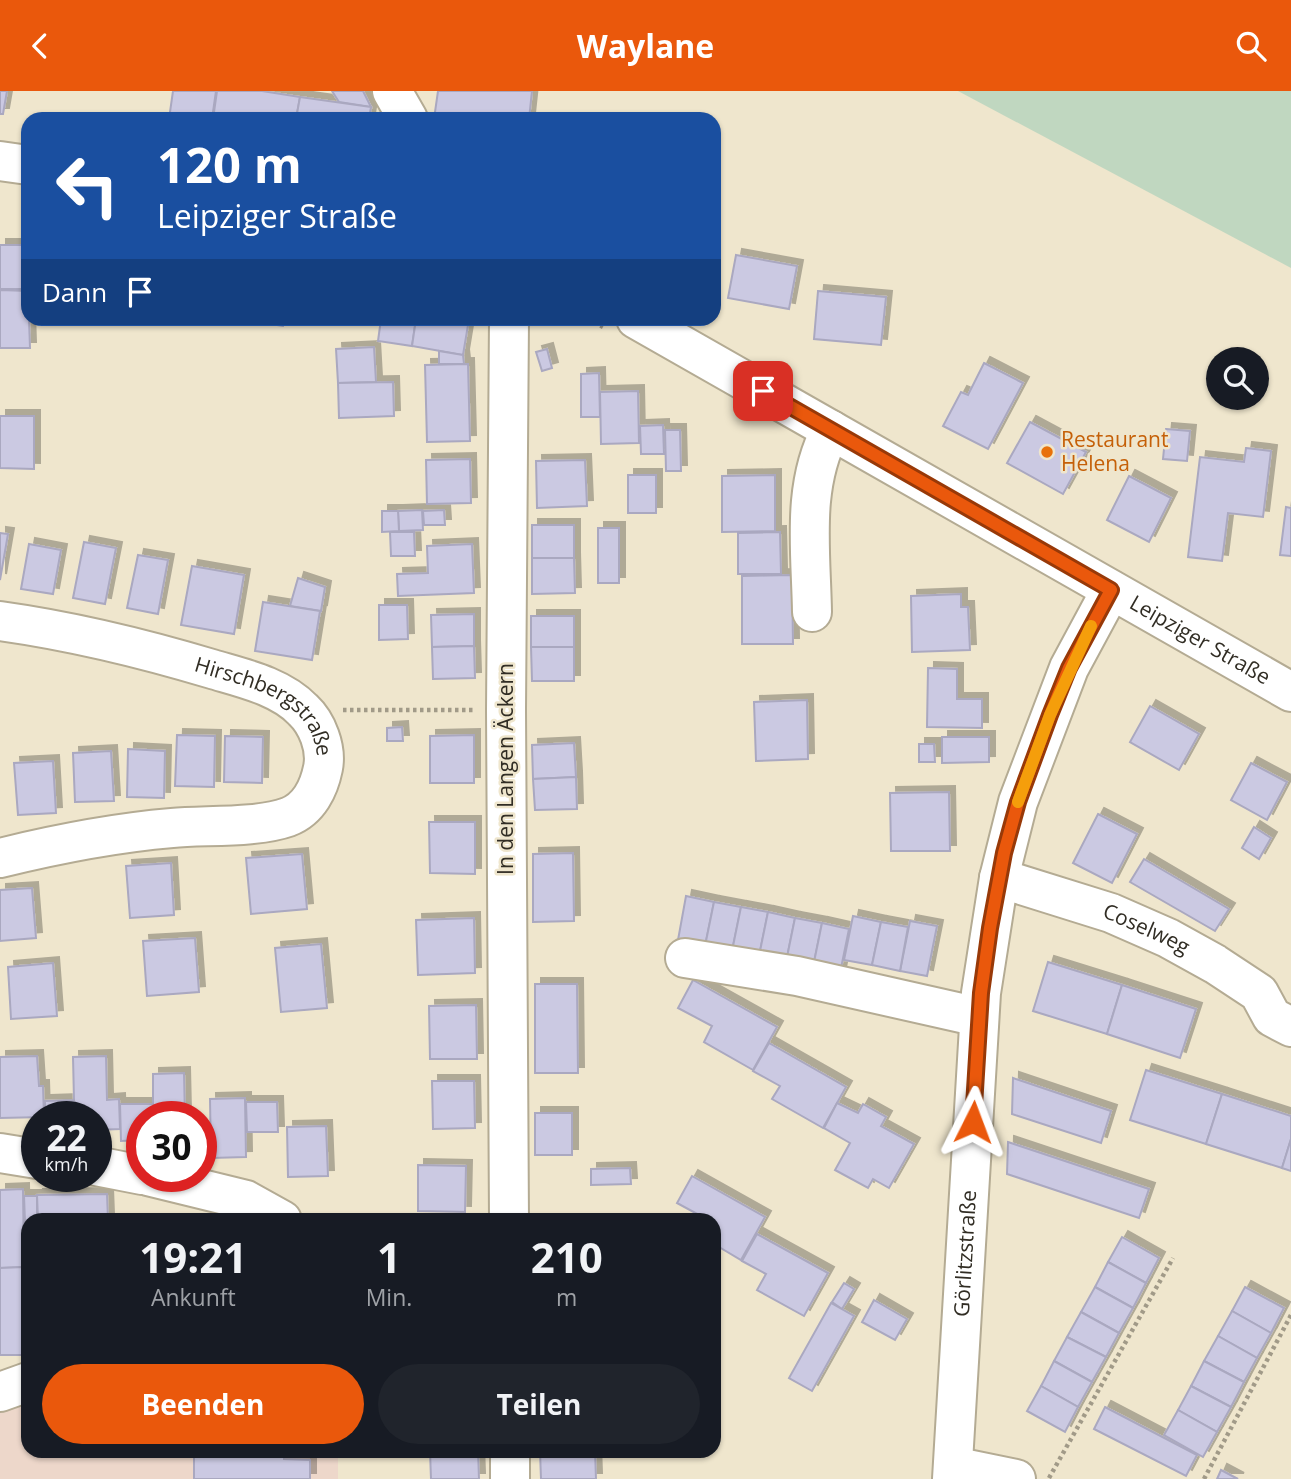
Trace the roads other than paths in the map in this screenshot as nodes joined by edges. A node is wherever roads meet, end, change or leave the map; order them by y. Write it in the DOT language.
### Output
graph roads {
  1 [pos="393,91"];
  2 [pos="404,112"];
  3 [pos="0,161"];
  4 [pos="21,164"];
  5 [pos="509,326"];
  6 [pos="648,326"];
  7 [pos="831,430"];
  8 [pos="1111,590"];
  9 [pos="812,613"];
  10 [pos="0,621"];
  11 [pos="1291,692"];
  12 [pos="0,858"];
  13 [pos="999,878"];
  14 [pos="685,958"];
  15 [pos="979,1017"];
  16 [pos="1282,1022"];
  17 [pos="0,1153"];
  18 [pos="21,1156"];
  19 [pos="213,1192"];
  20 [pos="269,1213"];
  21 [pos="509,1213"];
  22 [pos="21,1384"];
  23 [pos="0,1392"];
  24 [pos="510,1458"];
  25 [pos="953,1472"];
  26 [pos="510,1479"];
  27 [pos="1016,1479"];
  1 -- 2 [label="street"];
  3 -- 4 [label="street"];
  5 -- 21 [label="street, In den Langen Äckern"];
  6 -- 7 [label="street, Leipziger Straße"];
  7 -- 8 [label="street, Leipziger Straße"];
  7 -- 9 [label="street"];
  8 -- 11 [label="street, Leipziger Straße"];
  8 -- 13 [label="street, Görlitzstraße"];
  10 -- 12 [label="street, Hirschbergstraße"];
  13 -- 15 [label="street, Görlitzstraße"];
  13 -- 16 [label="street, Coselweg"];
  14 -- 15 [label="street"];
  15 -- 25 [label="street, Görlitzstraße"];
  17 -- 18 [label="street"];
  19 -- 20 [label="street"];
  22 -- 23 [label="street"];
  24 -- 26 [label="street"];
  25 -- 27 [label="street"];
}
